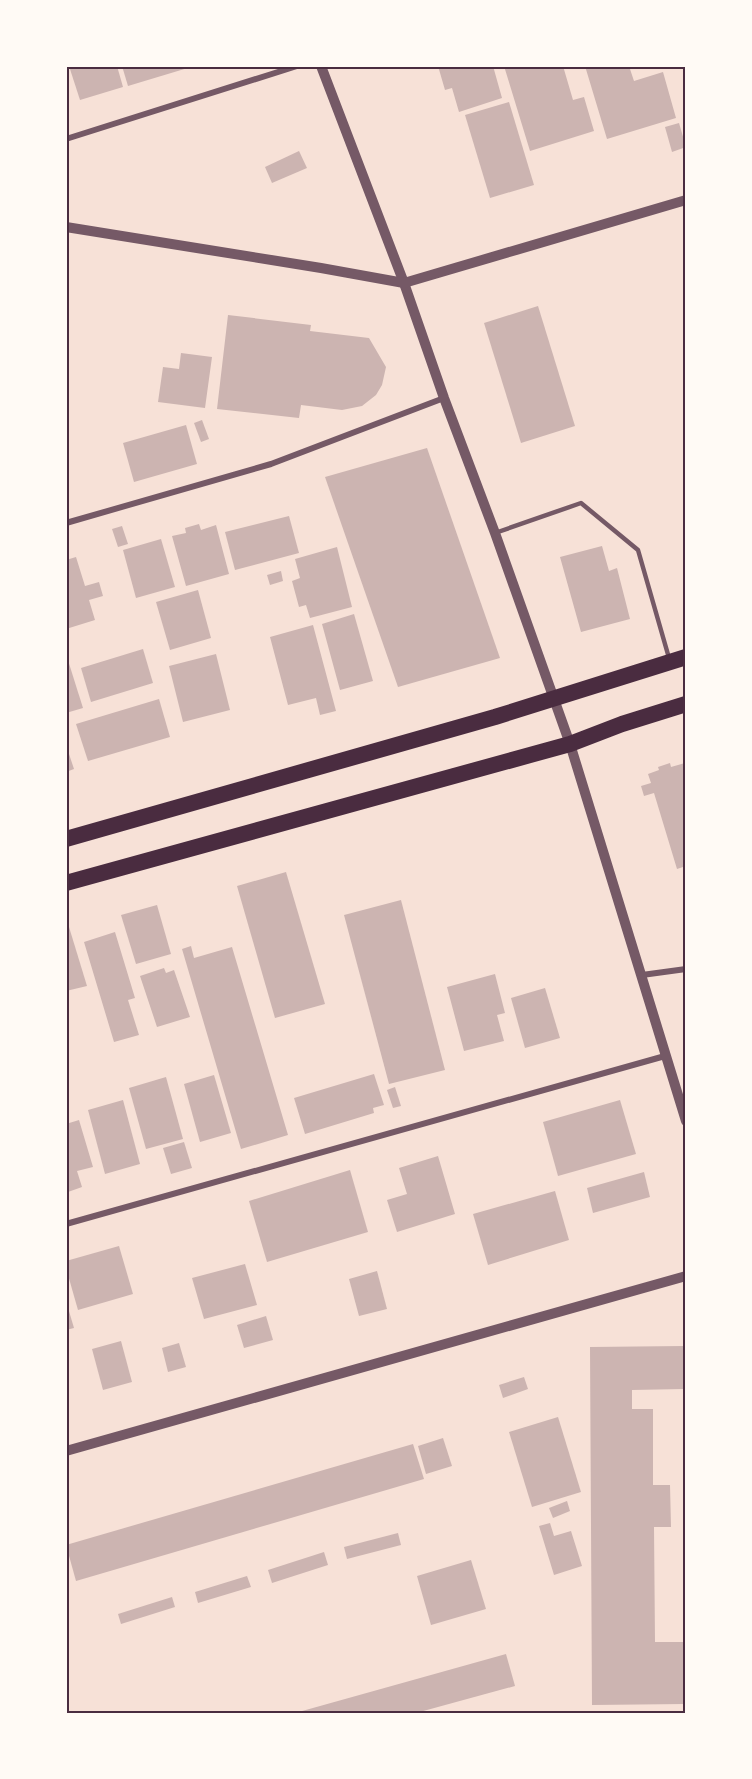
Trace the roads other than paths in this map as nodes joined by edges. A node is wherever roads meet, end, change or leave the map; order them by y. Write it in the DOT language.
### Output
graph roads {
  1 [pos="297,66"];
  2 [pos="321,66"];
  3 [pos="66,138"];
  4 [pos="686,200"];
  5 [pos="66,227"];
  6 [pos="404,283"];
  7 [pos="444,398"];
  8 [pos="66,523"];
  9 [pos="495,533"];
  10 [pos="678,660"];
  11 [pos="554,698"];
  12 [pos="686,704"];
  13 [pos="570,744"];
  14 [pos="66,839"];
  15 [pos="66,883"];
  16 [pos="686,969"];
  17 [pos="642,975"];
  18 [pos="665,1056"];
  19 [pos="686,1121"];
  20 [pos="66,1224"];
  21 [pos="686,1276"];
  22 [pos="66,1450"];
  1 -- 3 [label="street"];
  2 -- 6 [label="street"];
  4 -- 6 [label="street"];
  5 -- 6 [label="street"];
  6 -- 7 [label="street"];
  7 -- 8 [label="street"];
  7 -- 9 [label="street"];
  9 -- 10 [label="lane"];
  9 -- 11 [label="street"];
  10 -- 11 [label="highway"];
  11 -- 13 [label="street"];
  11 -- 14 [label="highway"];
  12 -- 13 [label="highway"];
  13 -- 15 [label="highway"];
  13 -- 17 [label="street"];
  16 -- 17 [label="street"];
  17 -- 18 [label="street"];
  18 -- 19 [label="street"];
  18 -- 20 [label="street"];
  21 -- 22 [label="street"];
}
